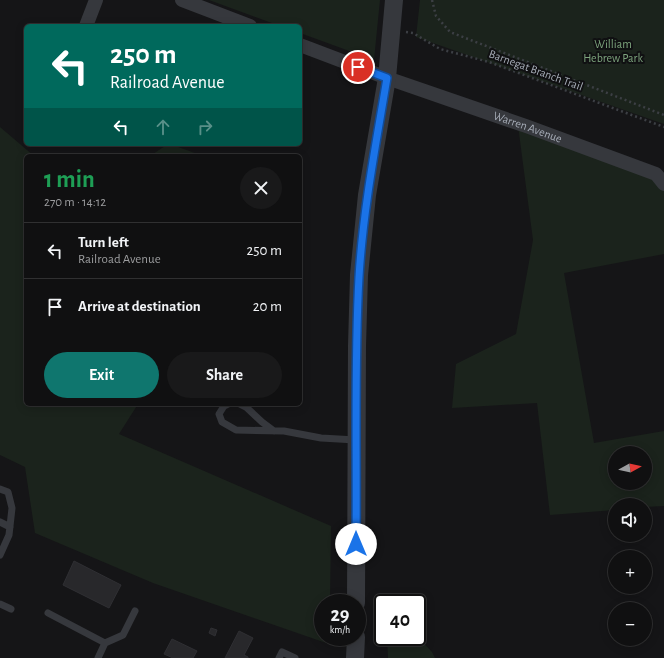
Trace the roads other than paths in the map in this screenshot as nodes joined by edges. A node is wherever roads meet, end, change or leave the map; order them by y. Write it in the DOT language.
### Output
graph roads {
  1 [pos="96,0"];
  2 [pos="182,0"];
  3 [pos="394,0"];
  4 [pos="87,24"];
  5 [pos="245,24"];
  6 [pos="302,46"];
  7 [pos="387,78"];
  8 [pos="664,184"];
  9 [pos="224,406"];
  10 [pos="244,406"];
  11 [pos="274,431"];
  12 [pos="356,440"];
  13 [pos="0,488"];
  14 [pos="0,522"];
  15 [pos="10,527"];
  16 [pos="0,555"];
  17 [pos="356,594"];
  18 [pos="0,604"];
  19 [pos="11,609"];
  20 [pos="135,611"];
  21 [pos="48,613"];
  22 [pos="106,643"];
  23 [pos="356,646"];
  24 [pos="98,658"];
  25 [pos="279,658"];
  26 [pos="295,658"];
  27 [pos="356,658"];
  1 -- 4 [label="street"];
  2 -- 5 [label="street"];
  3 -- 7 [label="street"];
  6 -- 7 [label="street, Warren Avenue"];
  7 -- 8 [label="street, Warren Avenue"];
  7 -- 12 [label="street"];
  9 -- 11 [label="lane"];
  10 -- 11 [label="lane"];
  11 -- 12 [label="lane"];
  12 -- 17 [label="street"];
  13 -- 15 [label="lane"];
  14 -- 15 [label="lane"];
  15 -- 16 [label="lane"];
  18 -- 19 [label="lane"];
  20 -- 22 [label="lane"];
  21 -- 22 [label="lane"];
  22 -- 24 [label="lane"];
  23 -- 27 [label="street"];
  25 -- 26 [label="lane"];
}
